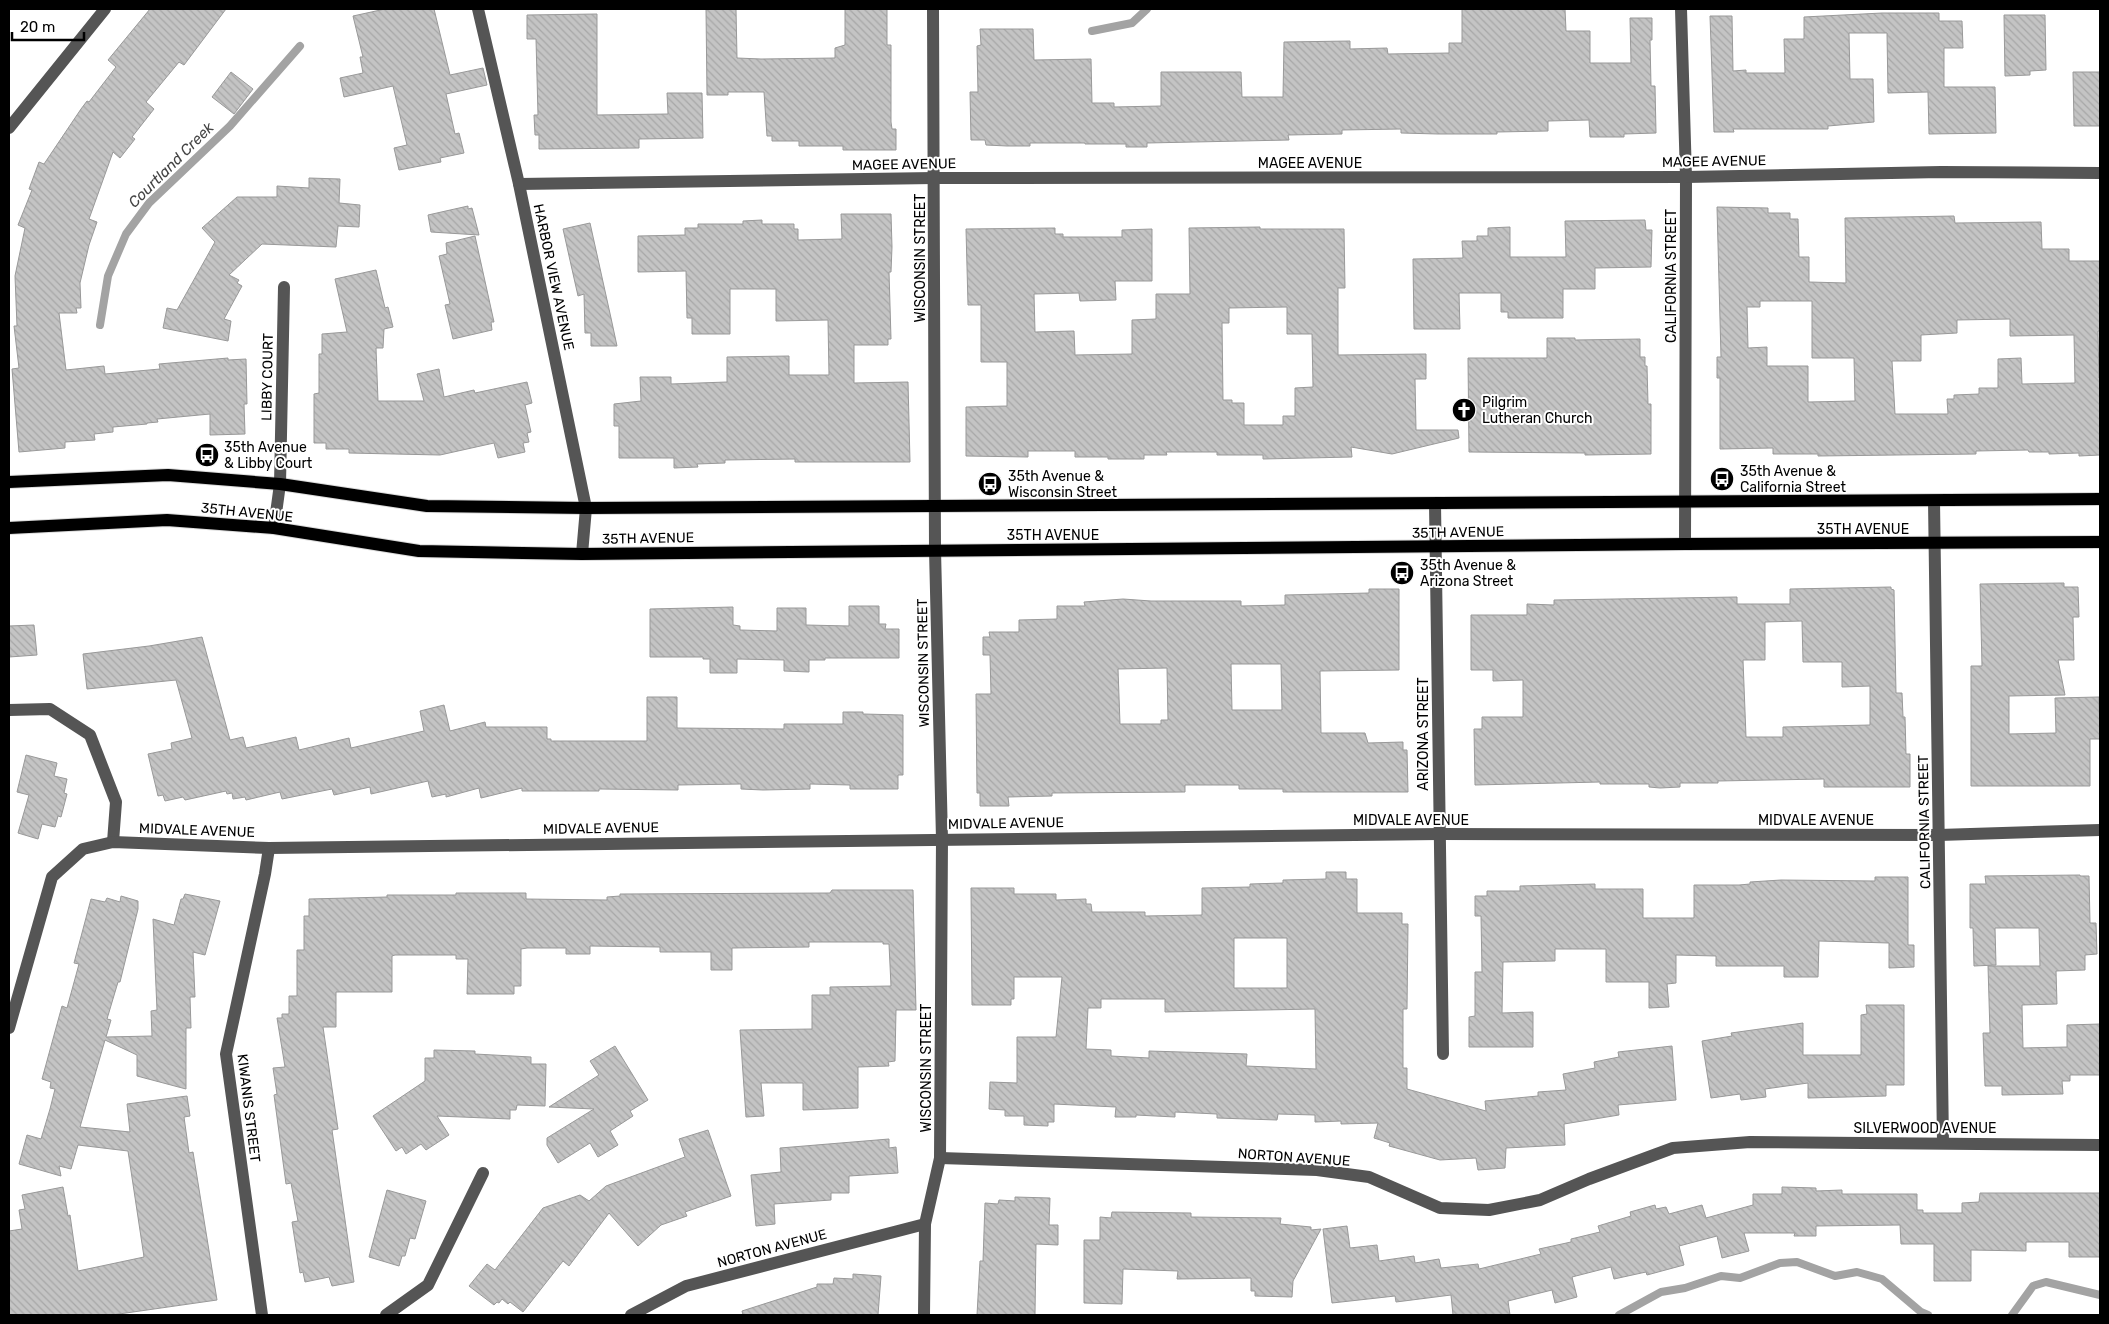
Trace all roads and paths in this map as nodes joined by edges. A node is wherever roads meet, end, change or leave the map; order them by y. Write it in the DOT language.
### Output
graph roads {
  1 [pos="105,9"];
  2 [pos="478,9"];
  3 [pos="933,9"];
  4 [pos="1681,9"];
  5 [pos="9,128"];
  6 [pos="2100,173"];
  7 [pos="1686,177"];
  8 [pos="934,178"];
  9 [pos="519,184"];
  10 [pos="284,287"];
  11 [pos="9,482"];
  12 [pos="280,484"];
  13 [pos="2100,499"];
  14 [pos="1934,501"];
  15 [pos="1685,502"];
  16 [pos="1436,504"];
  17 [pos="936,507"];
  18 [pos="586,508"];
  19 [pos="9,528"];
  20 [pos="274,528"];
  21 [pos="2100,542"];
  22 [pos="1934,543"];
  23 [pos="1685,544"];
  24 [pos="1437,548"];
  25 [pos="936,550"];
  26 [pos="582,554"];
  27 [pos="9,710"];
  28 [pos="2100,830"];
  29 [pos="1439,834"];
  30 [pos="1939,835"];
  31 [pos="942,839"];
  32 [pos="114,842"];
  33 [pos="269,848"];
  34 [pos="9,1028"];
  35 [pos="1442,1054"];
  36 [pos="1750,1142"];
  37 [pos="1943,1143"];
  38 [pos="2100,1144"];
  39 [pos="940,1158"];
  40 [pos="482,1173"];
  41 [pos="925,1224"];
  42 [pos="262,1315"];
  43 [pos="386,1315"];
  44 [pos="631,1315"];
  45 [pos="924,1315"];
  1 -- 5 [label="street"];
  2 -- 9 [label="street, HARBOR VIEW AVENUE"];
  3 -- 8 [label="street, WISCONSIN STREET"];
  4 -- 7 [label="street, CALIFORNIA STREET"];
  6 -- 7 [label="street, MAGEE AVENUE"];
  7 -- 8 [label="street, MAGEE AVENUE"];
  7 -- 15 [label="street, CALIFORNIA STREET"];
  8 -- 9 [label="street, MAGEE AVENUE"];
  8 -- 17 [label="street, WISCONSIN STREET"];
  9 -- 18 [label="street, HARBOR VIEW AVENUE"];
  10 -- 12 [label="street, LIBBY COURT"];
  11 -- 12 [label="main road, 35TH AVENUE"];
  12 -- 18 [label="main road, 35TH AVENUE"];
  12 -- 20 [label="street, LIBBY COURT"];
  13 -- 14 [label="main road, 35TH AVENUE"];
  14 -- 15 [label="main road, 35TH AVENUE"];
  14 -- 22 [label="street, CALIFORNIA STREET"];
  15 -- 16 [label="main road, 35TH AVENUE"];
  15 -- 23 [label="street, CALIFORNIA STREET"];
  16 -- 17 [label="main road, 35TH AVENUE"];
  16 -- 24 [label="street, ARIZONA STREET"];
  17 -- 18 [label="main road, 35TH AVENUE"];
  17 -- 25 [label="street, WISCONSIN STREET"];
  18 -- 26 [label="street, HARBOR VIEW AVENUE"];
  19 -- 20 [label="main road, 35TH AVENUE"];
  20 -- 26 [label="main road, 35TH AVENUE"];
  21 -- 22 [label="main road, 35TH AVENUE"];
  22 -- 23 [label="main road, 35TH AVENUE"];
  22 -- 30 [label="street, CALIFORNIA STREET"];
  23 -- 24 [label="main road, 35TH AVENUE"];
  24 -- 25 [label="main road, 35TH AVENUE"];
  24 -- 29 [label="street, ARIZONA STREET"];
  25 -- 26 [label="main road, 35TH AVENUE"];
  25 -- 31 [label="street, WISCONSIN STREET"];
  27 -- 32 [label="street"];
  28 -- 30 [label="street, MIDVALE AVENUE"];
  29 -- 30 [label="street, MIDVALE AVENUE"];
  29 -- 31 [label="street, MIDVALE AVENUE"];
  29 -- 35 [label="street, ARIZONA STREET"];
  30 -- 37 [label="street, CALIFORNIA STREET"];
  31 -- 33 [label="street, MIDVALE AVENUE"];
  31 -- 39 [label="street, WISCONSIN STREET"];
  32 -- 33 [label="street, MIDVALE AVENUE"];
  32 -- 34 [label="street, MIDVALE AVENUE"];
  33 -- 42 [label="street, KIWANIS STREET"];
  36 -- 37 [label="street, SILVERWOOD AVENUE"];
  36 -- 39 [label="street, NORTON AVENUE"];
  37 -- 38 [label="street, SILVERWOOD AVENUE"];
  39 -- 41 [label="street, WISCONSIN STREET"];
  40 -- 43 [label="street"];
  41 -- 44 [label="street, NORTON AVENUE"];
  41 -- 45 [label="street, WISCONSIN STREET"];
}
